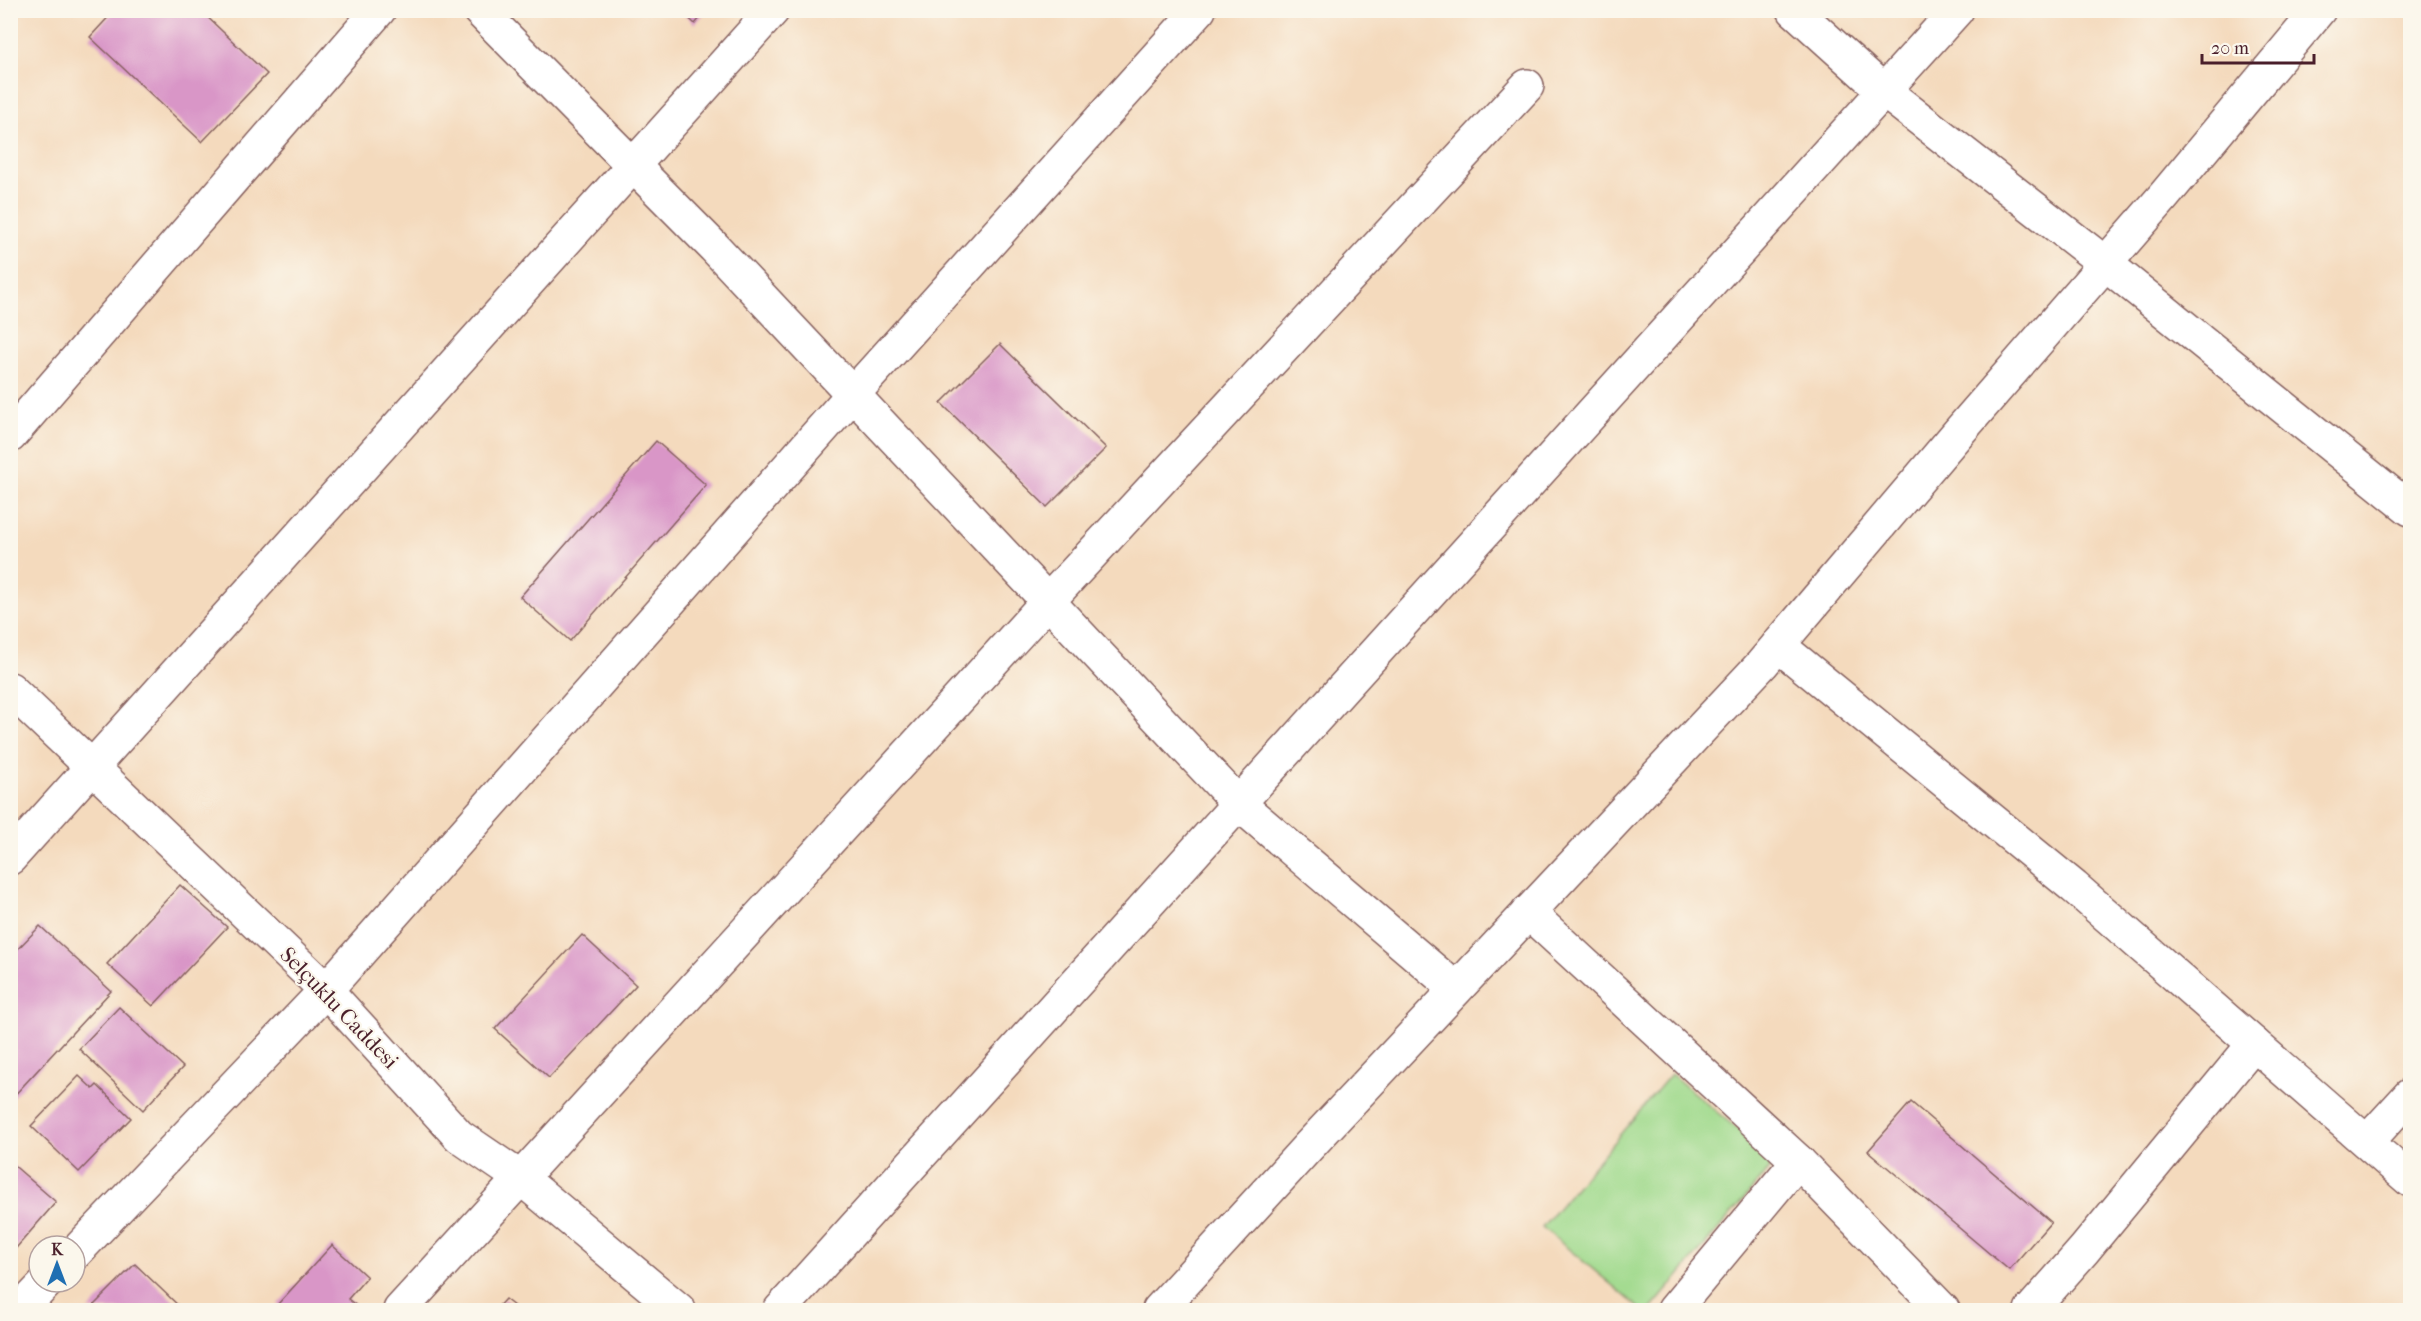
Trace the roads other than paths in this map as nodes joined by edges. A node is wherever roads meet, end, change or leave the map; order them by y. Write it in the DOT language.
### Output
graph roads {
  1 [pos="379,10"];
  2 [pos="479,10"];
  3 [pos="773,10"];
  4 [pos="1199,10"];
  5 [pos="1794,10"];
  6 [pos="1957,10"];
  7 [pos="2319,10"];
  8 [pos="1527,86"];
  9 [pos="1884,91"];
  10 [pos="633,166"];
  11 [pos="2106,264"];
  12 [pos="853,394"];
  13 [pos="10,436"];
  14 [pos="2410,509"];
  15 [pos="1048,601"];
  16 [pos="1778,645"];
  17 [pos="10,689"];
  18 [pos="91,766"];
  19 [pos="1239,804"];
  20 [pos="10,858"];
  21 [pos="1528,912"];
  22 [pos="1456,989"];
  23 [pos="326,990"];
  24 [pos="2254,1044"];
  25 [pos="2410,1095"];
  26 [pos="2367,1142"];
  27 [pos="1798,1161"];
  28 [pos="522,1179"];
  29 [pos="2410,1180"];
  30 [pos="87,1240"];
  31 [pos="36,1294"];
  32 [pos="20,1311"];
  33 [pos="400,1311"];
  34 [pos="679,1311"];
  35 [pos="780,1311"];
  36 [pos="1159,1311"];
  37 [pos="1674,1311"];
  38 [pos="1944,1311"];
  39 [pos="2031,1311"];
  1 -- 13 [label="street"];
  2 -- 10 [label="street"];
  3 -- 10 [label="street"];
  4 -- 12 [label="street"];
  5 -- 9 [label="street"];
  6 -- 9 [label="street"];
  7 -- 11 [label="street"];
  8 -- 15 [label="street"];
  9 -- 11 [label="street"];
  9 -- 19 [label="street"];
  10 -- 12 [label="street"];
  10 -- 18 [label="street"];
  11 -- 14 [label="street"];
  11 -- 16 [label="street"];
  12 -- 15 [label="street"];
  12 -- 23 [label="street"];
  15 -- 19 [label="street"];
  15 -- 28 [label="street"];
  16 -- 21 [label="street"];
  16 -- 24 [label="street"];
  17 -- 18 [label="street, Selçuklu Caddesi"];
  18 -- 20 [label="street"];
  18 -- 23 [label="street, Selçuklu Caddesi"];
  19 -- 22 [label="street"];
  19 -- 35 [label="street"];
  21 -- 22 [label="street"];
  21 -- 27 [label="street"];
  22 -- 36 [label="street"];
  23 -- 28 [label="street, Selçuklu Caddesi"];
  23 -- 30 [label="street"];
  24 -- 26 [label="street"];
  24 -- 39 [label="street"];
  25 -- 26 [label="street"];
  26 -- 29 [label="street"];
  27 -- 37 [label="street"];
  27 -- 38 [label="street"];
  28 -- 33 [label="street"];
  28 -- 34 [label="street, Selçuklu Caddesi"];
  31 -- 32 [label="street"];
}
